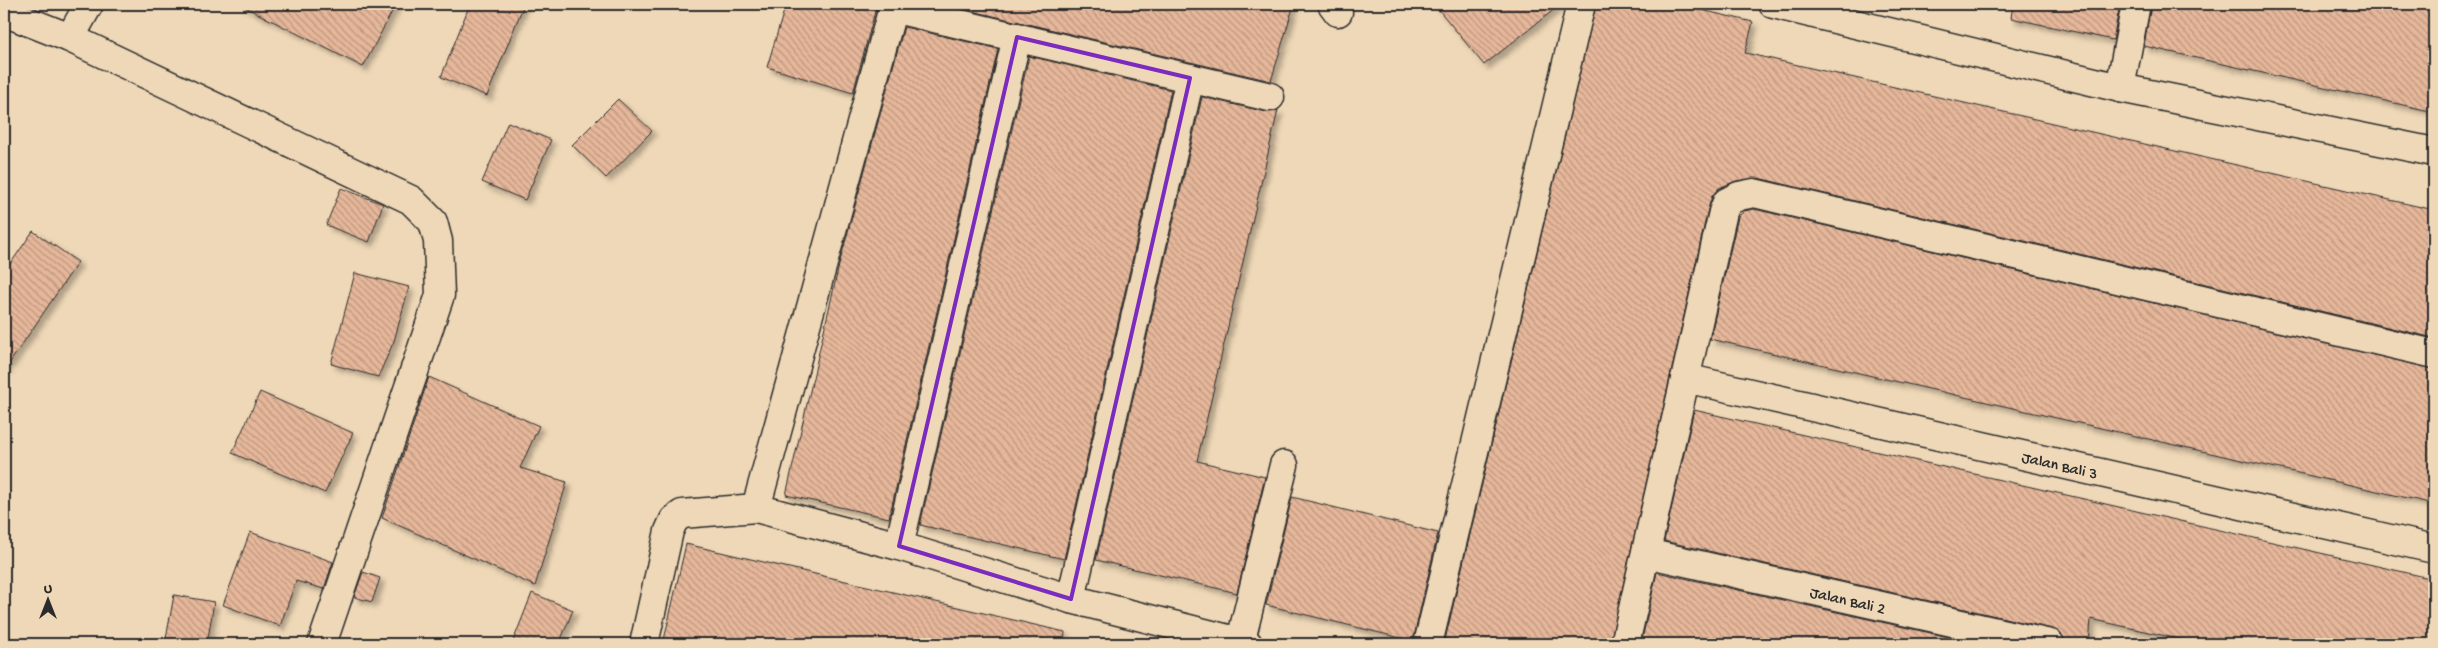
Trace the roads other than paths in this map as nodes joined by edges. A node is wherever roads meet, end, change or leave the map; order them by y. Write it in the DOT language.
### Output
graph roads {
  1 [pos="89,4"];
  2 [pos="1581,4"];
  3 [pos="1773,4"];
  4 [pos="2136,4"];
  5 [pos="893,6"];
  6 [pos="4,12"];
  7 [pos="1017,37"];
  8 [pos="70,38"];
  9 [pos="1190,78"];
  10 [pos="2120,88"];
  11 [pos="1270,97"];
  12 [pos="2434,152"];
  13 [pos="2434,354"];
  14 [pos="1685,378"];
  15 [pos="1284,465"];
  16 [pos="756,508"];
  17 [pos="899,546"];
  18 [pos="2434,549"];
  19 [pos="1646,553"];
  20 [pos="1071,599"];
  21 [pos="322,644"];
  22 [pos="644,644"];
  23 [pos="1243,644"];
  24 [pos="1428,644"];
  25 [pos="1625,644"];
  26 [pos="2050,644"];
  1 -- 8 [label="street"];
  2 -- 24 [label="street"];
  3 -- 10 [label="street"];
  4 -- 10 [label="street"];
  5 -- 7 [label="street"];
  5 -- 16 [label="street"];
  6 -- 8 [label="street"];
  7 -- 9 [label="street"];
  7 -- 17 [label="street"];
  8 -- 21 [label="street"];
  9 -- 11 [label="street"];
  9 -- 20 [label="street"];
  10 -- 12 [label="street"];
  13 -- 14 [label="street"];
  14 -- 18 [label="street, Jalan Bali 3"];
  14 -- 19 [label="street"];
  15 -- 23 [label="street"];
  16 -- 17 [label="street"];
  16 -- 22 [label="street"];
  17 -- 20 [label="street"];
  19 -- 25 [label="street"];
  19 -- 26 [label="street, Jalan Bali 2"];
  20 -- 23 [label="street"];
}
